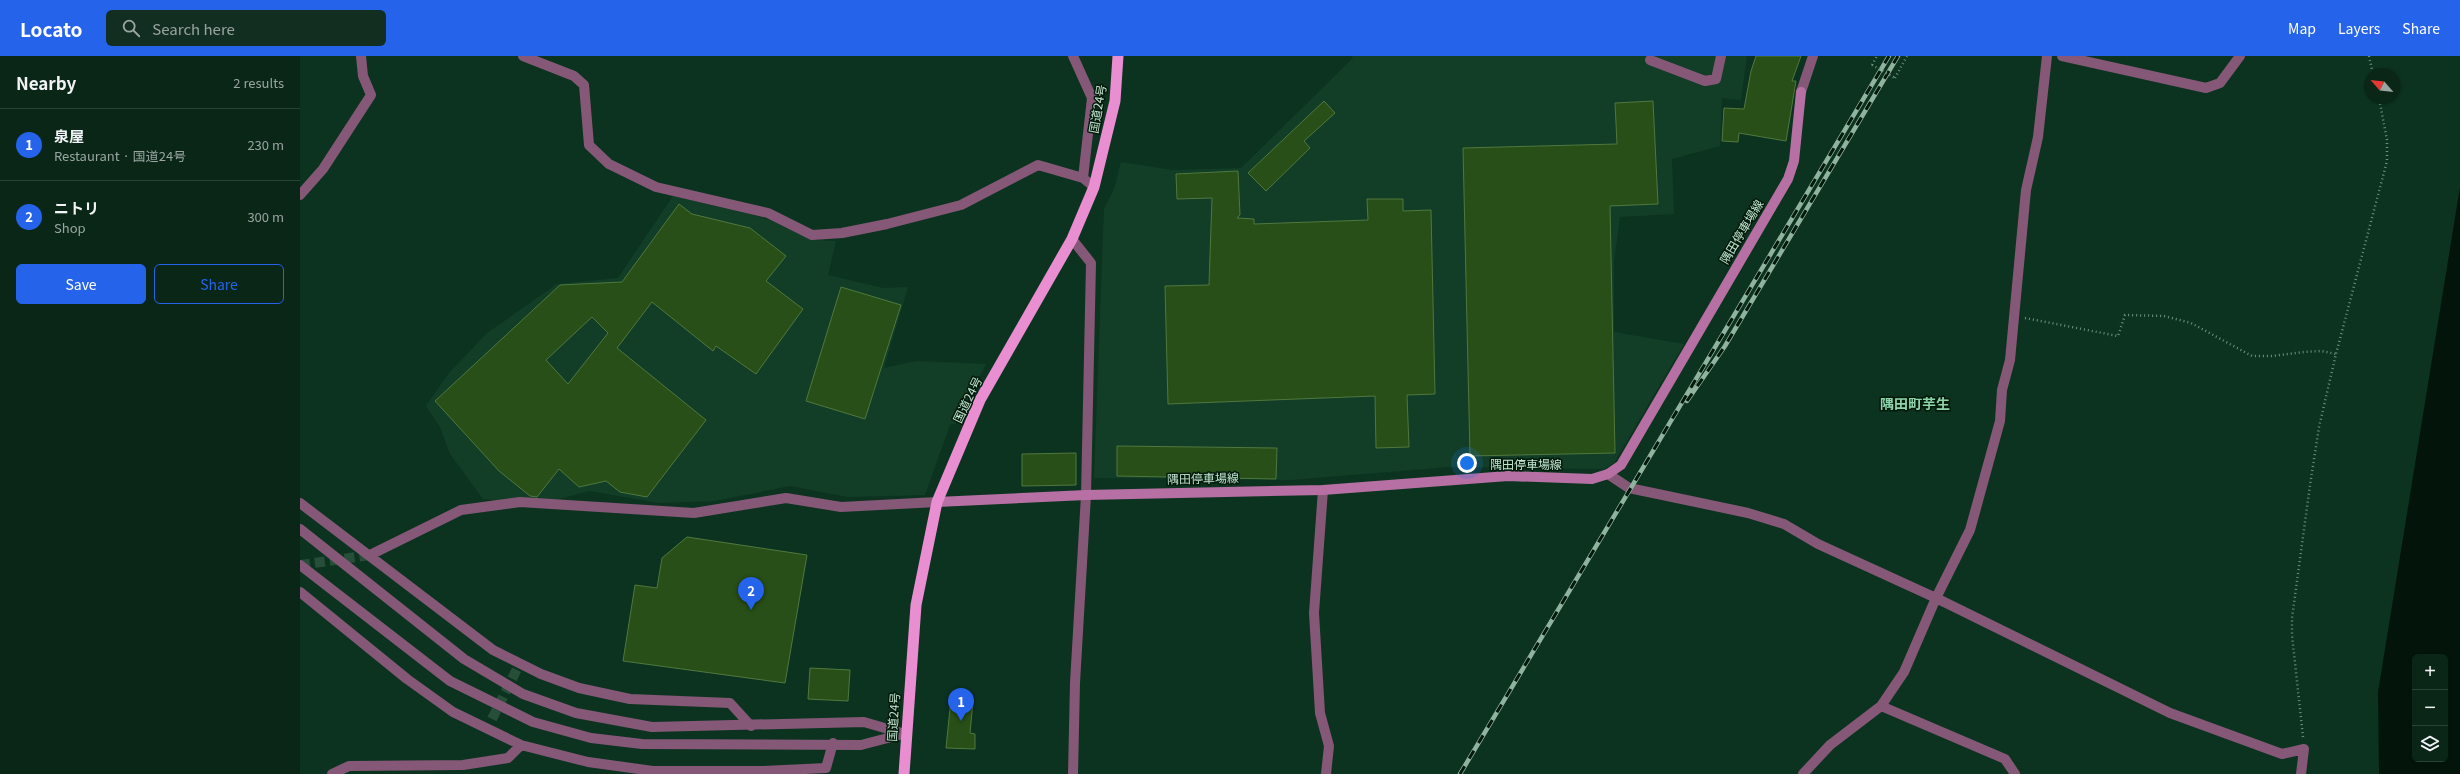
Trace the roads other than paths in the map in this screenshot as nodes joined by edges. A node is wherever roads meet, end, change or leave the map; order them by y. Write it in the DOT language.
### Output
graph roads {
  1 [pos="361,56"];
  2 [pos="523,56"];
  3 [pos="1073,56"];
  4 [pos="1118,56"];
  5 [pos="1721,56"];
  6 [pos="1813,56"];
  7 [pos="2046,56"];
  8 [pos="2062,56"];
  9 [pos="2240,56"];
  10 [pos="1650,60"];
  11 [pos="1801,92"];
  12 [pos="1083,178"];
  13 [pos="1094,187"];
  14 [pos="300,195"];
  15 [pos="1072,239"];
  16 [pos="1608,474"];
  17 [pos="1323,490"];
  18 [pos="1086,495"];
  19 [pos="937,502"];
  20 [pos="300,503"];
  21 [pos="300,529"];
  22 [pos="370,555"];
  23 [pos="300,565"];
  24 [pos="300,592"];
  25 [pos="1936,598"];
  26 [pos="1881,706"];
  27 [pos="492,719"];
  28 [pos="751,726"];
  29 [pos="487,729"];
  30 [pos="905,734"];
  31 [pos="833,743"];
  32 [pos="521,745"];
  33 [pos="463,769"];
  34 [pos="332,774"];
  35 [pos="904,774"];
  36 [pos="1073,774"];
  37 [pos="1326,774"];
  38 [pos="1803,774"];
  39 [pos="2015,774"];
  40 [pos="2301,774"];
  1 -- 14 [label="street"];
  2 -- 12 [label="street"];
  3 -- 12 [label="street"];
  4 -- 13 [label="highway, 国道24号"];
  5 -- 10 [label="street"];
  6 -- 11 [label="street"];
  7 -- 25 [label="street"];
  8 -- 9 [label="street"];
  11 -- 16 [label="main road, 隅田停車場線"];
  12 -- 13 [label="street"];
  13 -- 15 [label="highway, 国道24号"];
  15 -- 18 [label="street"];
  15 -- 19 [label="highway, 国道24号"];
  16 -- 17 [label="main road, 隅田停車場線"];
  16 -- 25 [label="street"];
  17 -- 18 [label="main road, 隅田停車場線"];
  17 -- 37 [label="street"];
  18 -- 19 [label="main road, 隅田停車場線"];
  18 -- 36 [label="street"];
  19 -- 22 [label="street"];
  19 -- 30 [label="highway, 国道24号"];
  20 -- 22 [label="street"];
  21 -- 28 [label="street"];
  22 -- 28 [label="street"];
  23 -- 31 [label="street"];
  24 -- 29 [label="street"];
  25 -- 26 [label="street"];
  25 -- 40 [label="street"];
  26 -- 38 [label="street"];
  26 -- 39 [label="street"];
  27 -- 29 [label="street"];
  28 -- 30 [label="street"];
  29 -- 32 [label="street"];
  30 -- 31 [label="street"];
  30 -- 35 [label="highway, 国道24号"];
  31 -- 32 [label="street"];
  32 -- 33 [label="street"];
  33 -- 34 [label="street"];
}
